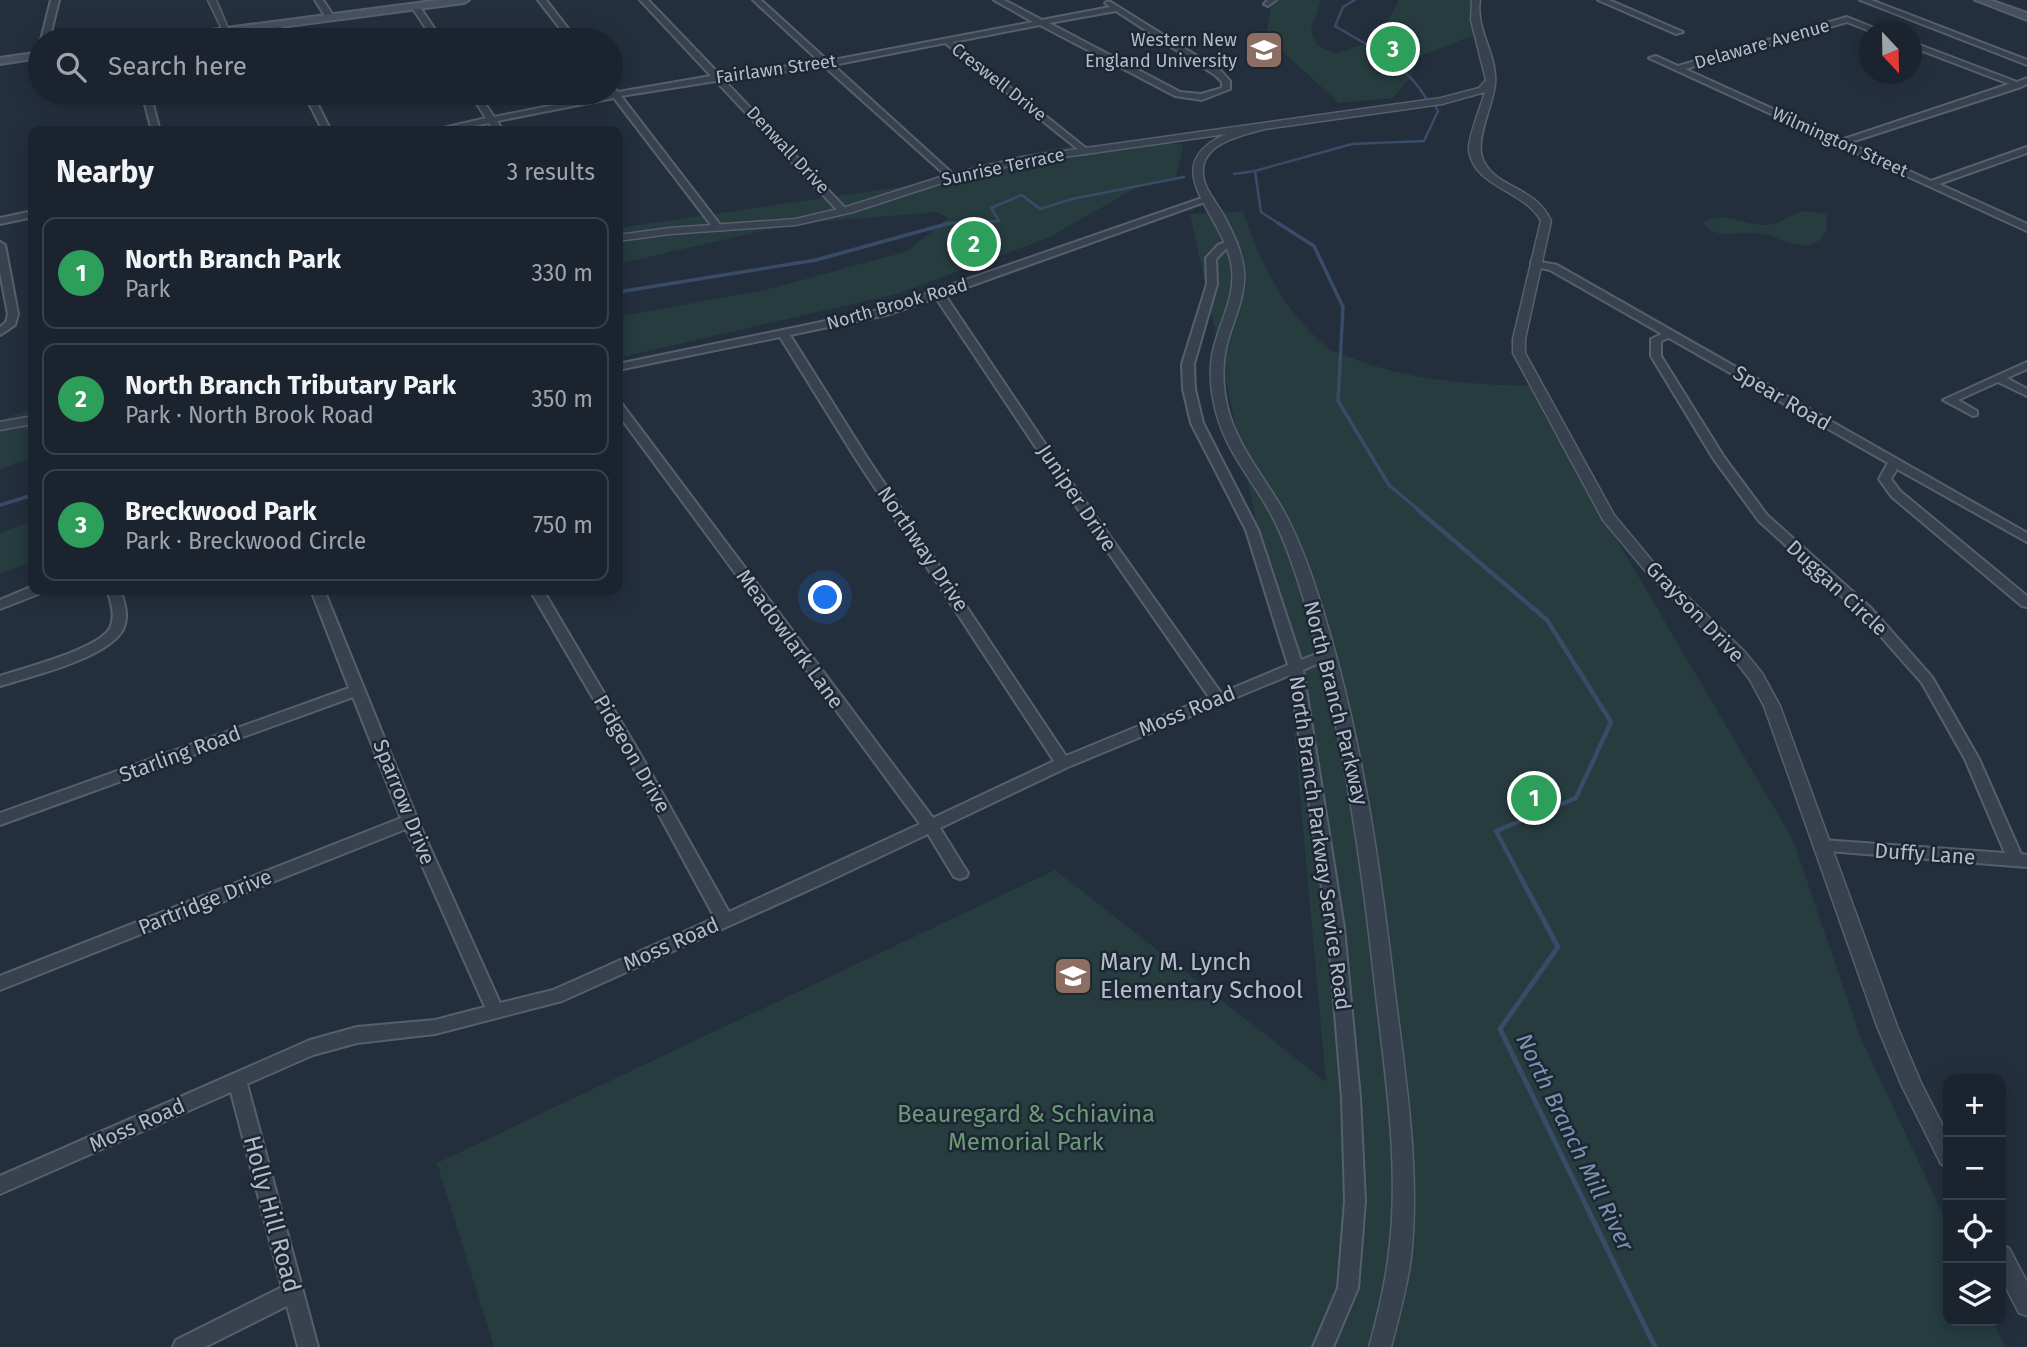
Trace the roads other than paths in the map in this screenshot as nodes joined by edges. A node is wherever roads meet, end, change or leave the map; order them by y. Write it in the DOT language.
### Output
graph roads {
  1 [pos="55,0"];
  2 [pos="212,0"];
  3 [pos="318,0"];
  4 [pos="457,0"];
  5 [pos="542,0"];
  6 [pos="645,0"];
  7 [pos="757,0"];
  8 [pos="998,0"];
  9 [pos="1105,0"];
  10 [pos="1476,0"];
  11 [pos="1602,0"];
  12 [pos="1864,0"];
  13 [pos="1980,0"];
  14 [pos="415,6"];
  15 [pos="1116,8"];
  16 [pos="330,17"];
  17 [pos="2027,17"];
  18 [pos="1040,21"];
  19 [pos="276,24"];
  20 [pos="1859,24"];
  21 [pos="48,28"];
  22 [pos="226,28"];
  23 [pos="248,28"];
  24 [pos="278,28"];
  25 [pos="430,28"];
  26 [pos="564,28"];
  27 [pos="1679,32"];
  28 [pos="946,40"];
  29 [pos="1922,48"];
  30 [pos="28,57"];
  31 [pos="1653,58"];
  32 [pos="0,61"];
  33 [pos="828,63"];
  34 [pos="2027,63"];
  35 [pos="1677,69"];
  36 [pos="720,77"];
  37 [pos="2027,81"];
  38 [pos="1491,83"];
  39 [pos="2017,84"];
  40 [pos="2027,88"];
  41 [pos="623,91"];
  42 [pos="1442,101"];
  43 [pos="1486,101"];
  44 [pos="149,105"];
  45 [pos="314,105"];
  46 [pos="482,105"];
  47 [pos="557,105"];
  48 [pos="623,105"];
  49 [pos="492,120"];
  50 [pos="155,126"];
  51 [pos="324,126"];
  52 [pos="461,126"];
  53 [pos="496,126"];
  54 [pos="1261,127"];
  55 [pos="1189,136"];
  56 [pos="1841,143"];
  57 [pos="1212,146"];
  58 [pos="2027,150"];
  59 [pos="1084,151"];
  60 [pos="951,177"];
  61 [pos="1931,184"];
  62 [pos="1208,199"];
  63 [pos="844,211"];
  64 [pos="28,215"];
  65 [pos="0,221"];
  66 [pos="718,228"];
  67 [pos="2027,228"];
  68 [pos="623,237"];
  69 [pos="1232,243"];
  70 [pos="0,245"];
  71 [pos="1535,264"];
  72 [pos="939,294"];
  73 [pos="0,332"];
  74 [pos="784,334"];
  75 [pos="1671,334"];
  76 [pos="2027,365"];
  77 [pos="623,366"];
  78 [pos="1998,378"];
  79 [pos="2027,393"];
  80 [pos="1973,413"];
  81 [pos="623,414"];
  82 [pos="28,421"];
  83 [pos="0,426"];
  84 [pos="1894,463"];
  85 [pos="2027,538"];
  86 [pos="28,593"];
  87 [pos="115,595"];
  88 [pos="319,595"];
  89 [pos="539,595"];
  90 [pos="2027,603"];
  91 [pos="0,605"];
  92 [pos="1326,655"];
  93 [pos="1296,667"];
  94 [pos="0,681"];
  95 [pos="359,690"];
  96 [pos="1218,699"];
  97 [pos="1063,763"];
  98 [pos="0,819"];
  99 [pos="410,821"];
  100 [pos="930,825"];
  101 [pos="1822,846"];
  102 [pos="2022,860"];
  103 [pos="960,873"];
  104 [pos="725,920"];
  105 [pos="0,982"];
  106 [pos="496,1012"];
  107 [pos="237,1082"];
  108 [pos="1943,1147"];
  109 [pos="0,1185"];
  110 [pos="2005,1263"];
  111 [pos="293,1292"];
  112 [pos="2027,1305"];
  113 [pos="183,1347"];
  114 [pos="308,1347"];
  115 [pos="1323,1347"];
  116 [pos="1380,1347"];
  1 -- 21 [label="street"];
  2 -- 22 [label="street"];
  3 -- 16 [label="street"];
  4 -- 14 [label="main road"];
  5 -- 26 [label="street"];
  6 -- 36 [label="street, Denwall Drive"];
  7 -- 33 [label="street"];
  8 -- 18 [label="street"];
  9 -- 15 [label="street"];
  10 -- 38 [label="street"];
  11 -- 27 [label="street"];
  12 -- 34 [label="street"];
  13 -- 17 [label="main road"];
  14 -- 16 [label="main road"];
  14 -- 25 [label="street"];
  15 -- 18 [label="street, Fairlawn Street"];
  15 -- 18 [label="street"];
  16 -- 19 [label="main road"];
  18 -- 28 [label="street, Fairlawn Street"];
  19 -- 23 [label="main road"];
  19 -- 24 [label="street"];
  20 -- 35 [label="street, Delaware Avenue"];
  28 -- 33 [label="street, Fairlawn Street"];
  28 -- 59 [label="street, Creswell Drive"];
  29 -- 39 [label="street"];
  30 -- 32 [label="main road"];
  31 -- 35 [label="street, Wilmington Street"];
  33 -- 36 [label="street, Fairlawn Street"];
  33 -- 60 [label="street"];
  35 -- 56 [label="street, Wilmington Street"];
  36 -- 41 [label="street, Fairlawn Street"];
  36 -- 63 [label="street, Denwall Drive"];
  37 -- 39 [label="street"];
  38 -- 42 [label="street"];
  38 -- 43 [label="street"];
  39 -- 40 [label="street"];
  39 -- 56 [label="street"];
  42 -- 43 [label="street"];
  42 -- 54 [label="street, Sunrise Terrace"];
  43 -- 71 [label="street, Grayson Drive"];
  44 -- 50 [label="street"];
  45 -- 51 [label="street"];
  46 -- 49 [label="street"];
  47 -- 49 [label="street, Fairlawn Street"];
  48 -- 66 [label="street"];
  49 -- 52 [label="street, Fairlawn Street"];
  49 -- 53 [label="street"];
  54 -- 55 [label="street, Sunrise Terrace"];
  54 -- 57 [label="street"];
  55 -- 57 [label="street"];
  55 -- 59 [label="street, Sunrise Terrace"];
  56 -- 61 [label="street, Wilmington Street"];
  57 -- 62 [label="street, North Branch Parkway"];
  58 -- 61 [label="street"];
  59 -- 60 [label="street, Sunrise Terrace"];
  60 -- 63 [label="street, Sunrise Terrace"];
  61 -- 67 [label="street, Wilmington Street"];
  62 -- 69 [label="street, North Branch Parkway"];
  62 -- 72 [label="street, North Brook Road"];
  63 -- 66 [label="street, Sunrise Terrace"];
  64 -- 65 [label="street"];
  66 -- 68 [label="street, Sunrise Terrace"];
  69 -- 92 [label="street, North Branch Parkway"];
  69 -- 93 [label="street, North Branch Parkway Service Road"];
  70 -- 73 [label="street"];
  71 -- 75 [label="street, Spear Road"];
  71 -- 101 [label="street, Grayson Drive"];
  72 -- 74 [label="street, North Brook Road"];
  72 -- 96 [label="street, Juniper Drive"];
  74 -- 77 [label="street, North Brook Road"];
  74 -- 97 [label="street, Northway Drive"];
  75 -- 84 [label="street, Spear Road"];
  75 -- 102 [label="street, Duggan Circle"];
  76 -- 78 [label="street"];
  78 -- 79 [label="street"];
  78 -- 80 [label="street"];
  81 -- 100 [label="street, Meadowlark Lane"];
  82 -- 83 [label="street"];
  84 -- 85 [label="street, Spear Road"];
  84 -- 90 [label="street"];
  86 -- 91 [label="street"];
  87 -- 94 [label="street"];
  88 -- 95 [label="street, Sparrow Drive"];
  89 -- 104 [label="street, Pidgeon Drive"];
  92 -- 93 [label="street, Moss Road"];
  92 -- 116 [label="street, North Branch Parkway"];
  93 -- 96 [label="street, Moss Road"];
  93 -- 115 [label="street, North Branch Parkway Service Road"];
  95 -- 98 [label="street, Starling Road"];
  95 -- 99 [label="street, Sparrow Drive"];
  96 -- 97 [label="street, Moss Road"];
  97 -- 100 [label="street, Moss Road"];
  99 -- 105 [label="street, Partridge Drive"];
  99 -- 106 [label="street, Sparrow Drive"];
  100 -- 103 [label="street, Meadowlark Lane"];
  100 -- 104 [label="street, Moss Road"];
  101 -- 102 [label="street, Duffy Lane"];
  101 -- 108 [label="street, Grayson Drive"];
  104 -- 106 [label="street, Moss Road"];
  106 -- 107 [label="street, Moss Road"];
  107 -- 109 [label="street, Moss Road"];
  107 -- 111 [label="street, Holly Hill Road"];
  110 -- 112 [label="street"];
  111 -- 113 [label="street"];
  111 -- 114 [label="street, Holly Hill Road"];
}
